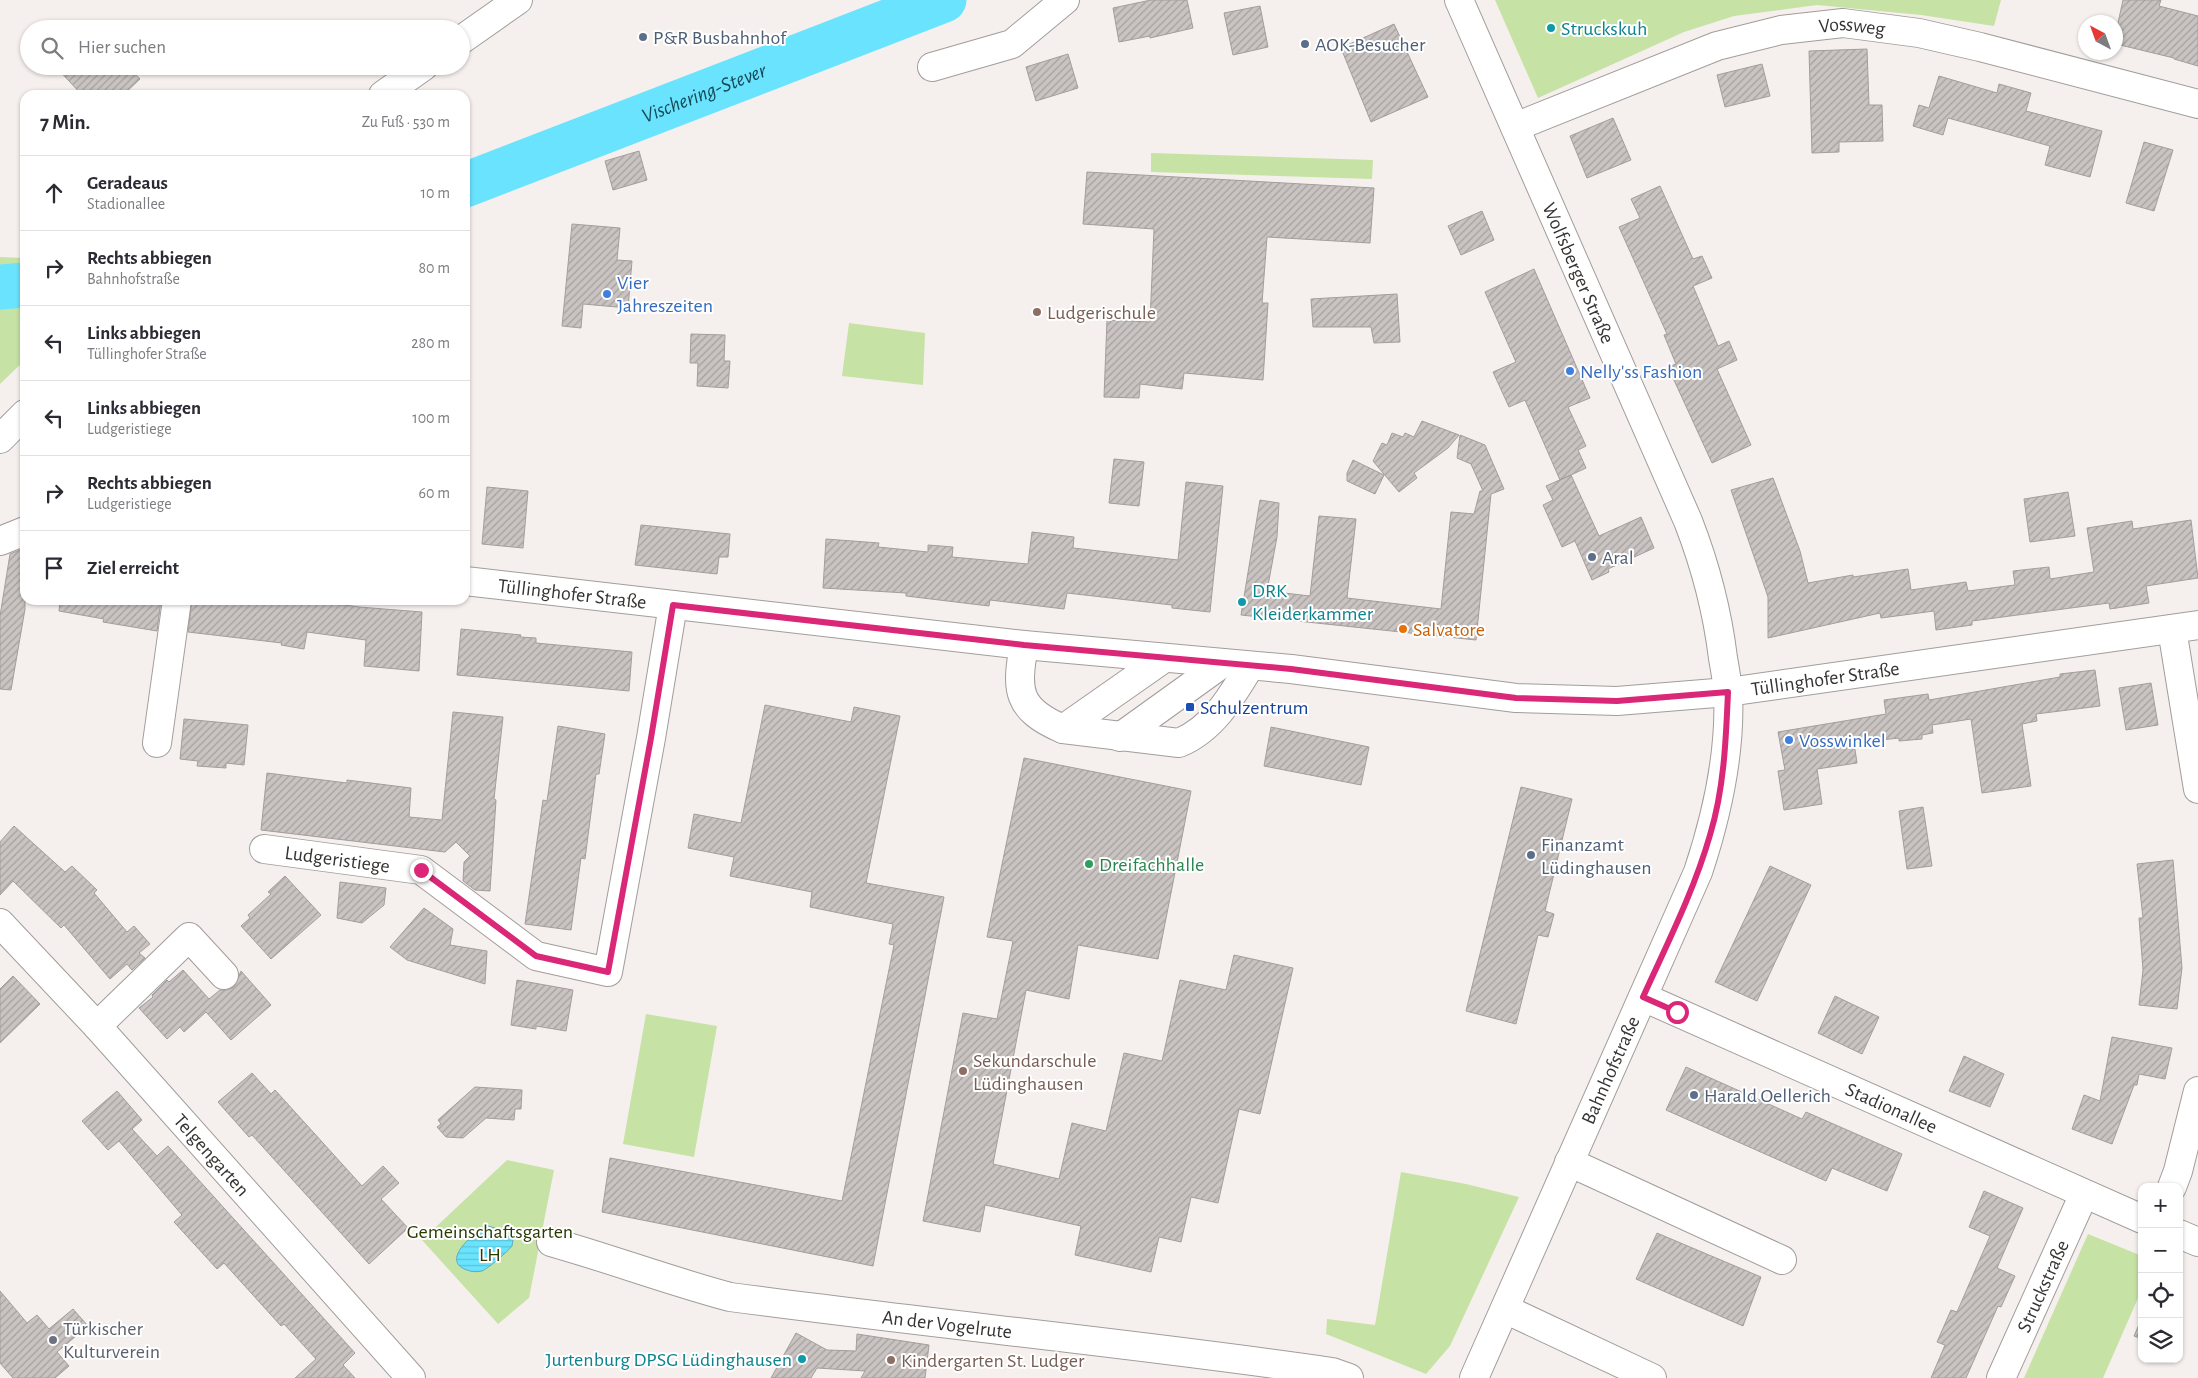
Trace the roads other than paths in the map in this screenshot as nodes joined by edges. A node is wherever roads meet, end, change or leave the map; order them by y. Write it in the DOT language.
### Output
graph roads {
  1 [pos="518,0"];
  2 [pos="1065,0"];
  3 [pos="1459,0"];
  4 [pos="470,34"];
  5 [pos="932,67"];
  6 [pos="411,75"];
  7 [pos="390,90"];
  8 [pos="2198,104"];
  9 [pos="1515,127"];
  10 [pos="20,419"];
  11 [pos="0,439"];
  12 [pos="20,534"];
  13 [pos="0,541"];
  14 [pos="470,582"];
  15 [pos="176,605"];
  16 [pos="673,605"];
  17 [pos="2185,627"];
  18 [pos="1024,645"];
  19 [pos="1163,659"];
  20 [pos="1223,663"];
  21 [pos="1250,666"];
  22 [pos="1728,692"];
  23 [pos="1063,729"];
  24 [pos="1120,737"];
  25 [pos="157,742"];
  26 [pos="2198,789"];
  27 [pos="264,849"];
  28 [pos="4,935"];
  29 [pos="224,975"];
  30 [pos="1643,997"];
  31 [pos="97,1026"];
  32 [pos="2198,1091"];
  33 [pos="1569,1162"];
  34 [pos="2175,1179"];
  35 [pos="2084,1194"];
  36 [pos="2138,1217"];
  37 [pos="2183,1236"];
  38 [pos="551,1242"];
  39 [pos="2198,1242"];
  40 [pos="1782,1260"];
  41 [pos="1505,1309"];
  42 [pos="411,1378"];
  43 [pos="1349,1378"];
  44 [pos="1474,1378"];
  45 [pos="1652,1378"];
  46 [pos="2001,1378"];
  1 -- 4 [label="street"];
  2 -- 5 [label="street"];
  3 -- 9 [label="street, Wolfsberger Straße"];
  6 -- 7 [label="street"];
  8 -- 9 [label="street, Vossweg"];
  9 -- 22 [label="street, Wolfsberger Straße"];
  10 -- 11 [label="street"];
  12 -- 13 [label="street"];
  14 -- 16 [label="street, Tüllinghofer Straße"];
  15 -- 25 [label="street"];
  16 -- 18 [label="street, Tüllinghofer Straße"];
  16 -- 27 [label="street, Ludgeristiege"];
  17 -- 22 [label="street, Tüllinghofer Straße"];
  17 -- 26 [label="street"];
  18 -- 19 [label="street, Tüllinghofer Straße"];
  18 -- 23 [label="street"];
  19 -- 20 [label="street, Tüllinghofer Straße"];
  19 -- 23 [label="street"];
  20 -- 21 [label="street, Tüllinghofer Straße"];
  20 -- 24 [label="street"];
  21 -- 22 [label="street, Tüllinghofer Straße"];
  21 -- 24 [label="street"];
  22 -- 30 [label="street, Bahnhofstraße"];
  23 -- 24 [label="street"];
  28 -- 31 [label="street, Telgengarten"];
  29 -- 31 [label="street"];
  30 -- 33 [label="street, Bahnhofstraße"];
  30 -- 35 [label="street, Stadionallee"];
  31 -- 42 [label="street, Telgengarten"];
  32 -- 34 [label="street"];
  33 -- 40 [label="street"];
  33 -- 41 [label="street, Bahnhofstraße"];
  35 -- 36 [label="street, Stadionallee"];
  35 -- 46 [label="street, Struckstraße"];
  37 -- 39 [label="street"];
  38 -- 43 [label="street, An der Vogelrute"];
  41 -- 44 [label="street, Bahnhofstraße"];
  41 -- 45 [label="street"];
}
